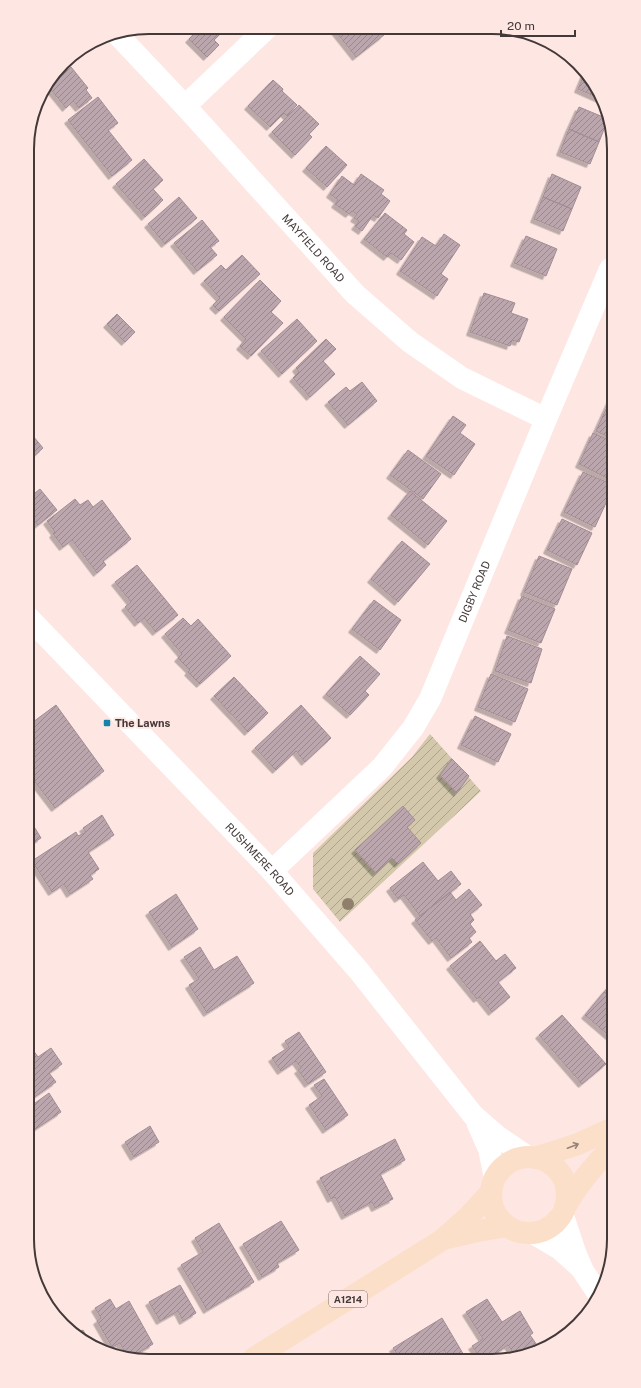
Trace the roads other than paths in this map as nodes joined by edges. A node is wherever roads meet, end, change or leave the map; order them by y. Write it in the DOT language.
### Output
graph roads {
  1 [pos="261,34"];
  2 [pos="120,38"];
  3 [pos="185,106"];
  4 [pos="607,276"];
  5 [pos="546,419"];
  6 [pos="34,623"];
  7 [pos="272,871"];
  8 [pos="473,1115"];
  9 [pos="607,1131"];
  10 [pos="607,1153"];
  11 [pos="532,1158"];
  12 [pos="493,1185"];
  13 [pos="564,1210"];
  14 [pos="507,1226"];
  15 [pos="533,1233"];
  16 [pos="442,1240"];
  17 [pos="583,1271"];
  18 [pos="595,1289"];
  19 [pos="260,1354"];
  1 -- 3 [label="street"];
  2 -- 3 [label="street, MAYFIELD ROAD"];
  3 -- 5 [label="street, MAYFIELD ROAD"];
  4 -- 5 [label="street, DIGBY ROAD"];
  5 -- 7 [label="street, DIGBY ROAD"];
  6 -- 7 [label="street, RUSHMERE ROAD"];
  7 -- 8 [label="street, RUSHMERE ROAD"];
  8 -- 11 [label="street, RUSHMERE ROAD"];
  8 -- 12 [label="street, RUSHMERE ROAD"];
  11 -- 9 [label="main road, one-way"];
  10 -- 13 [label="main road"];
  11 -- 12 [label="main road"];
  11 -- 13 [label="main road"];
  12 -- 14 [label="main road"];
  12 -- 16 [label="main road, A1214"];
  13 -- 15 [label="main road"];
  13 -- 17 [label="street"];
  14 -- 15 [label="main road"];
  14 -- 16 [label="main road, A1214"];
  15 -- 17 [label="street"];
  16 -- 19 [label="main road, A1214"];
  17 -- 18 [label="street"];
}
